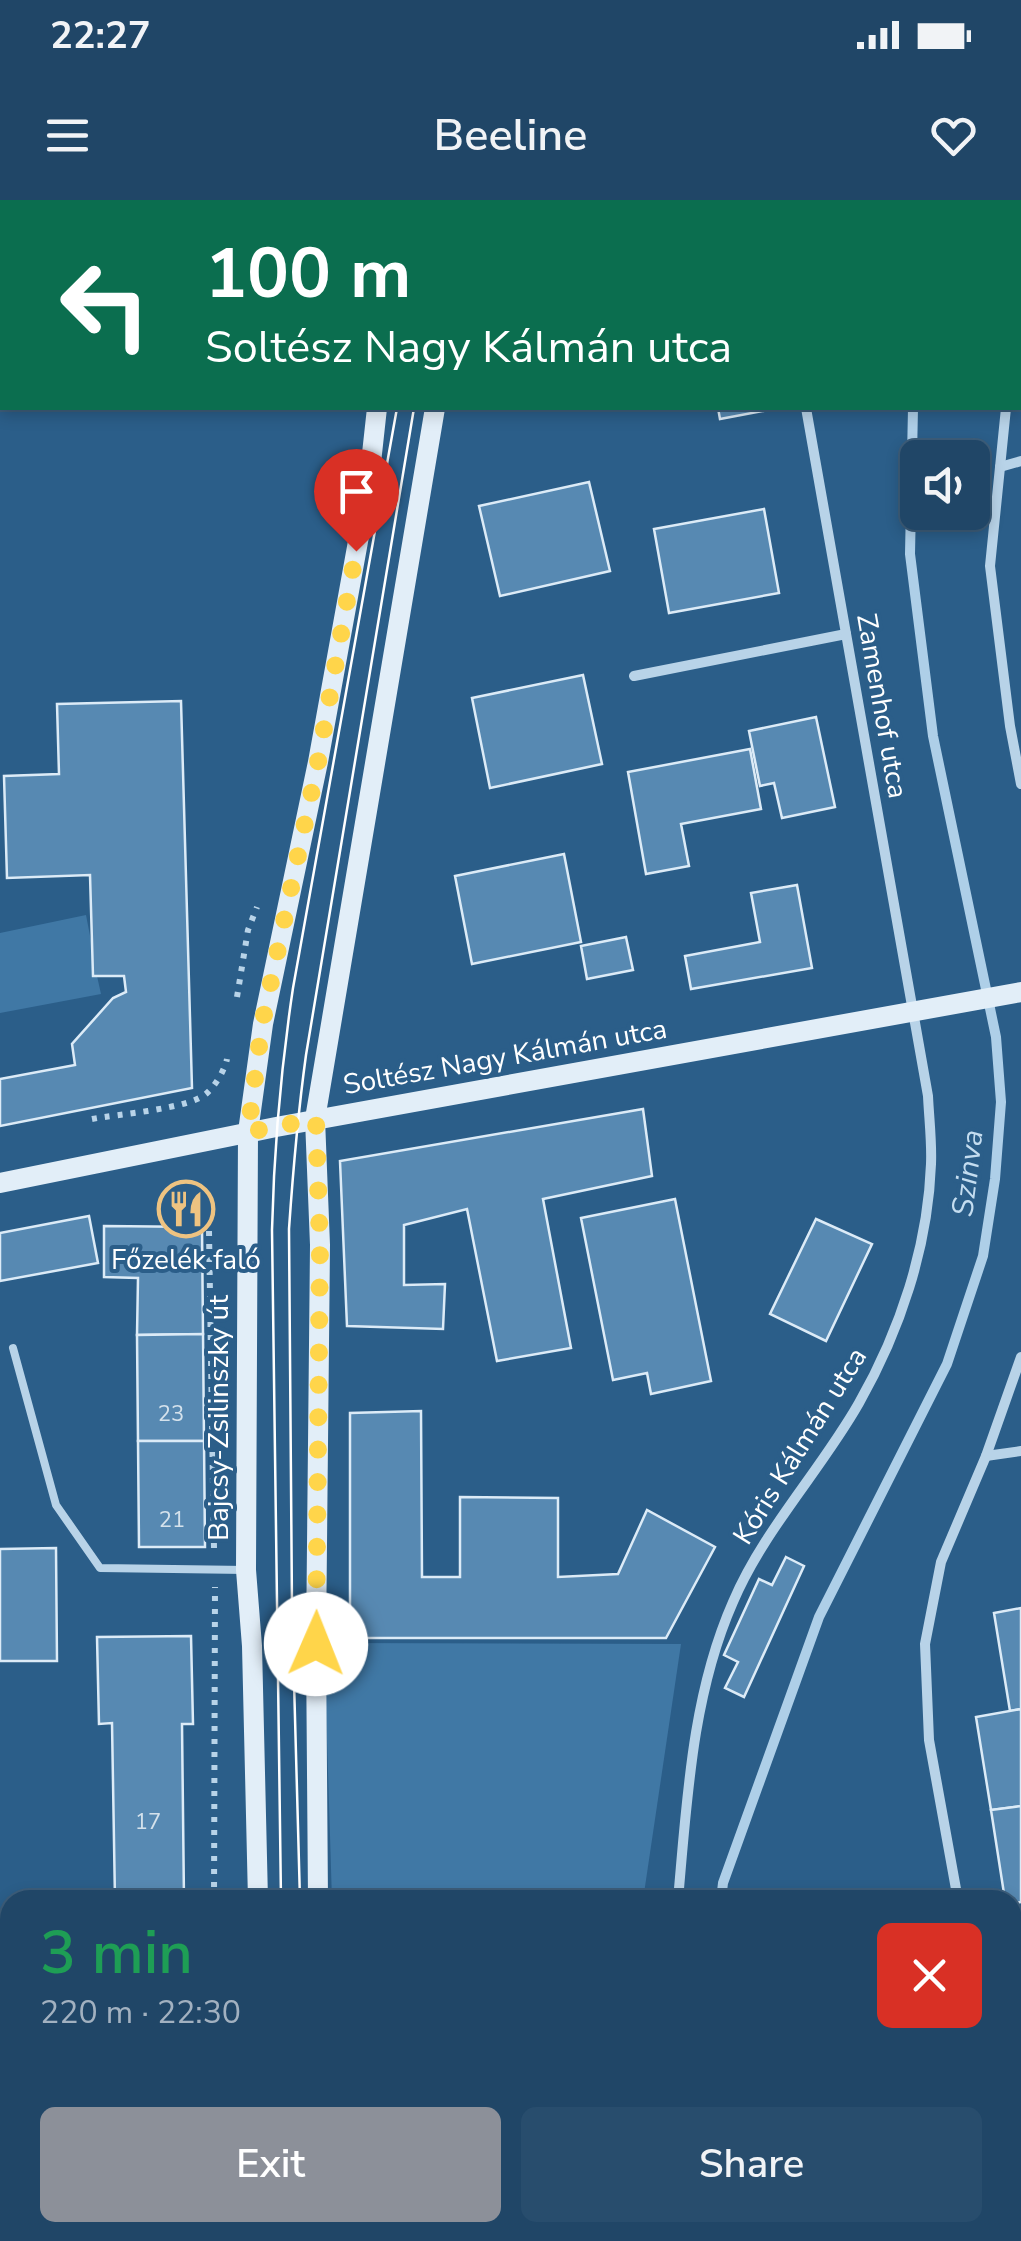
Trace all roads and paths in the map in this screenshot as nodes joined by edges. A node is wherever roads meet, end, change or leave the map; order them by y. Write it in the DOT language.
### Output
graph roads {
  1 [pos="377,410"];
  2 [pos="435,410"];
  3 [pos="806,410"];
  4 [pos="1006,410"];
  5 [pos="1021,461"];
  6 [pos="1000,467"];
  7 [pos="846,634"];
  8 [pos="634,676"];
  9 [pos="1021,784"];
  10 [pos="1021,992"];
  11 [pos="912,1013"];
  12 [pos="228,1051"];
  13 [pos="92,1118"];
  14 [pos="316,1119"];
  15 [pos="248,1132"];
  16 [pos="0,1183"];
  17 [pos="13,1348"];
  18 [pos="1021,1357"];
  19 [pos="1021,1451"];
  20 [pos="986,1456"];
  21 [pos="246,1570"];
  22 [pos="258,1890"];
  23 [pos="318,1890"];
  24 [pos="679,1890"];
  25 [pos="956,1890"];
  1 -- 15 [label="street, Bajcsy-Zsilinszky út"];
  2 -- 14 [label="street"];
  3 -- 7 [label="street, Zamenhof utca"];
  4 -- 6 [label="street"];
  5 -- 6 [label="street"];
  6 -- 9 [label="street"];
  7 -- 8 [label="street"];
  7 -- 11 [label="street, Zamenhof utca"];
  10 -- 11 [label="street, Soltész Nagy Kálmán utca"];
  11 -- 14 [label="street, Soltész Nagy Kálmán utca"];
  11 -- 24 [label="street, Kóris Kálmán utca"];
  12 -- 13 [label="path"];
  14 -- 15 [label="street, Soltész Nagy Kálmán utca"];
  14 -- 23 [label="street"];
  15 -- 16 [label="street, Soltész Nagy Kálmán utca"];
  15 -- 21 [label="street, Bajcsy-Zsilinszky út"];
  17 -- 21 [label="lane"];
  18 -- 20 [label="street"];
  19 -- 20 [label="street"];
  20 -- 25 [label="street"];
  21 -- 22 [label="street, Bajcsy-Zsilinszky út"];
}
